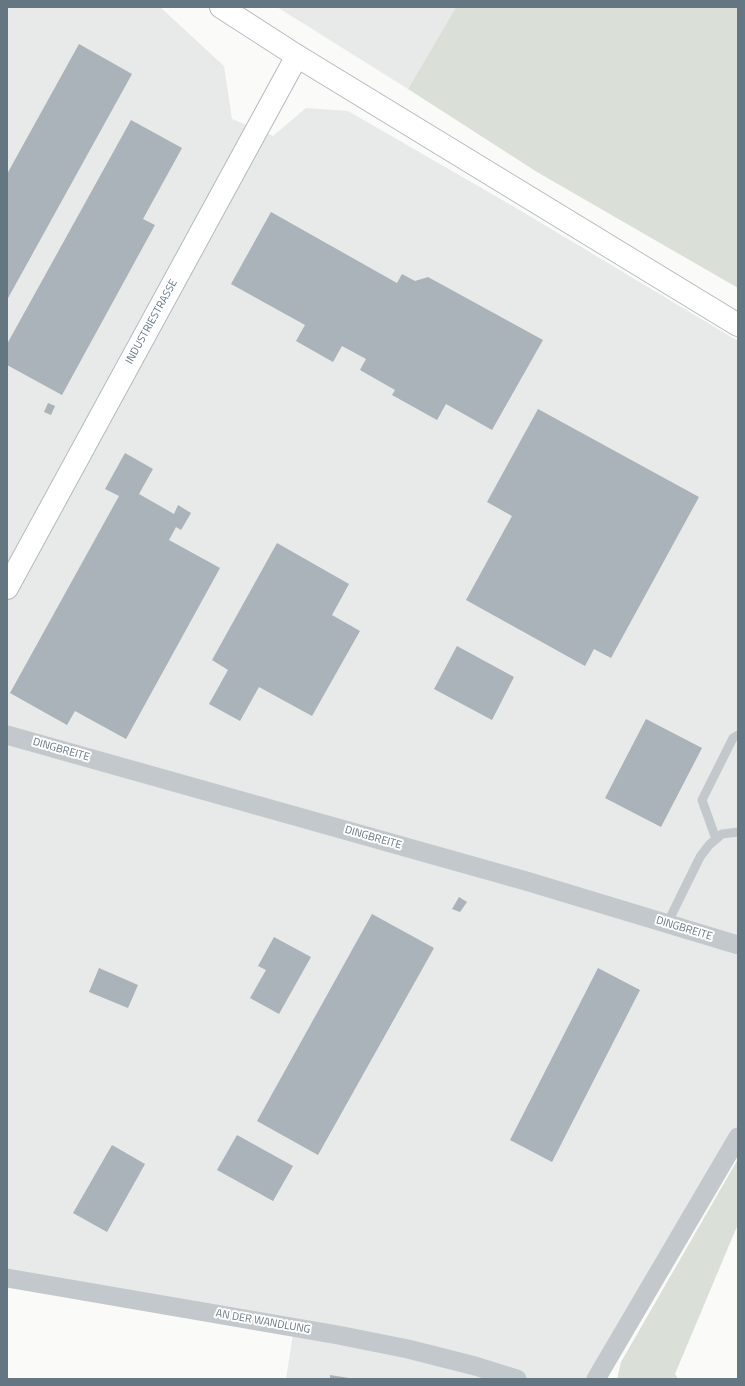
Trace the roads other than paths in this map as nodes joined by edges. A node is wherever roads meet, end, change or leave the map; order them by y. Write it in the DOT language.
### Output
graph roads {
  1 [pos="221,7"];
  2 [pos="297,56"];
  3 [pos="738,325"];
  4 [pos="7,588"];
  5 [pos="7,735"];
  6 [pos="738,735"];
  7 [pos="738,832"];
  8 [pos="716,839"];
  9 [pos="667,924"];
  10 [pos="738,945"];
  11 [pos="738,1136"];
  12 [pos="7,1278"];
  13 [pos="517,1379"];
  14 [pos="596,1379"];
  1 -- 2 [label="main road"];
  2 -- 3 [label="main road"];
  2 -- 4 [label="main road, INDUSTRIESTRASSE"];
  5 -- 9 [label="street, DINGBREITE"];
  6 -- 8 [label="lane"];
  7 -- 8 [label="lane"];
  8 -- 9 [label="lane"];
  9 -- 10 [label="street, DINGBREITE"];
  11 -- 14 [label="street"];
  12 -- 13 [label="street, AN DER WANDLUNG"];
}
